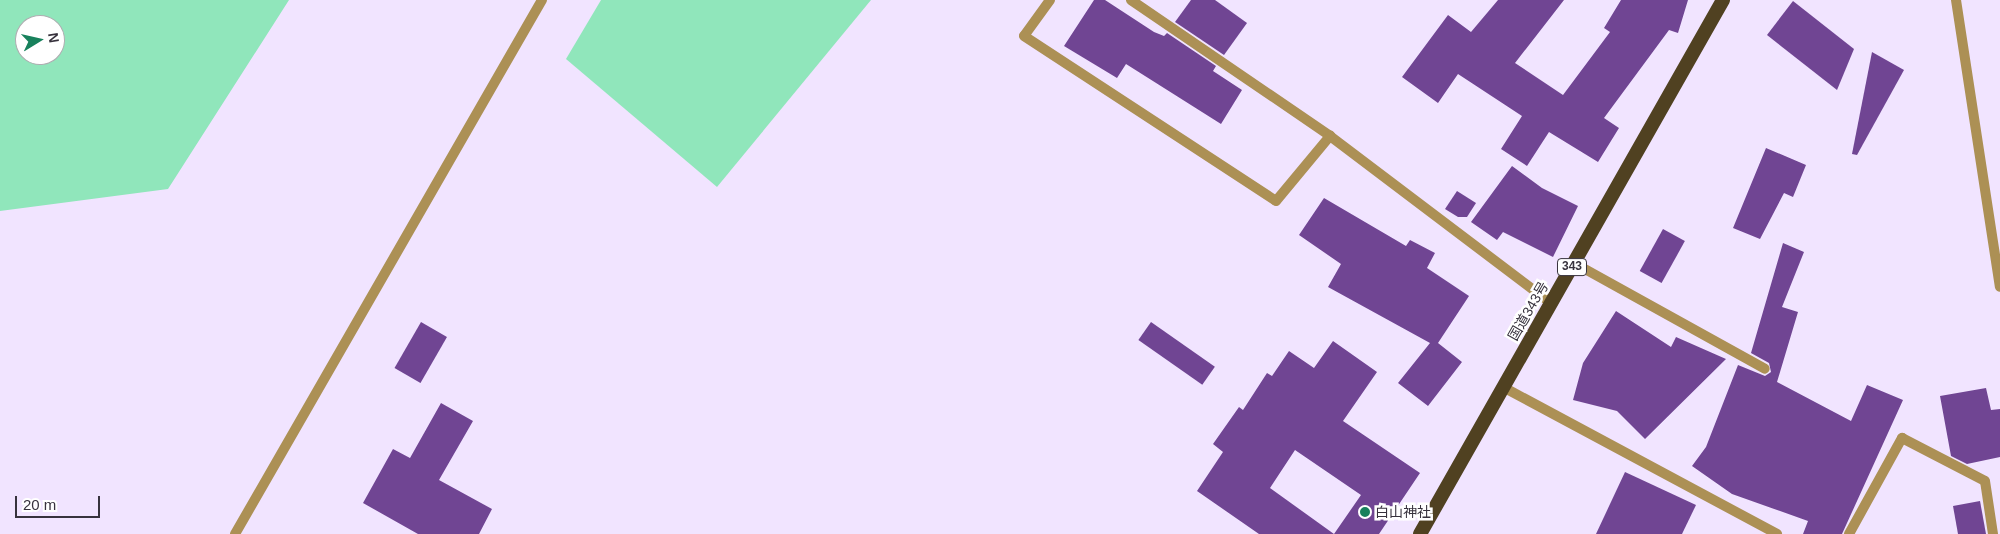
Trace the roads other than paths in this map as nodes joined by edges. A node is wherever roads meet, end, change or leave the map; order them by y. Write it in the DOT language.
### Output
graph roads {
  1 [pos="542,0"];
  2 [pos="1050,0"];
  3 [pos="1131,0"];
  4 [pos="1723,0"];
  5 [pos="1956,0"];
  6 [pos="1330,136"];
  7 [pos="1574,263"];
  8 [pos="2000,287"];
  9 [pos="1551,304"];
  10 [pos="1765,369"];
  11 [pos="1503,387"];
  12 [pos="235,534"];
  13 [pos="1420,534"];
  14 [pos="1778,534"];
  15 [pos="1849,534"];
  16 [pos="1993,534"];
  1 -- 12 [label="street"];
  2 -- 6 [label="street"];
  3 -- 6 [label="street"];
  4 -- 7 [label="highway, 国道343号 / 343"];
  5 -- 8 [label="street"];
  6 -- 9 [label="street"];
  7 -- 9 [label="highway, 国道343号 / 343"];
  7 -- 10 [label="street"];
  9 -- 11 [label="highway, 国道343号 / 343"];
  11 -- 13 [label="highway, 国道343号 / 343"];
  11 -- 14 [label="street"];
  15 -- 16 [label="street"];
}
